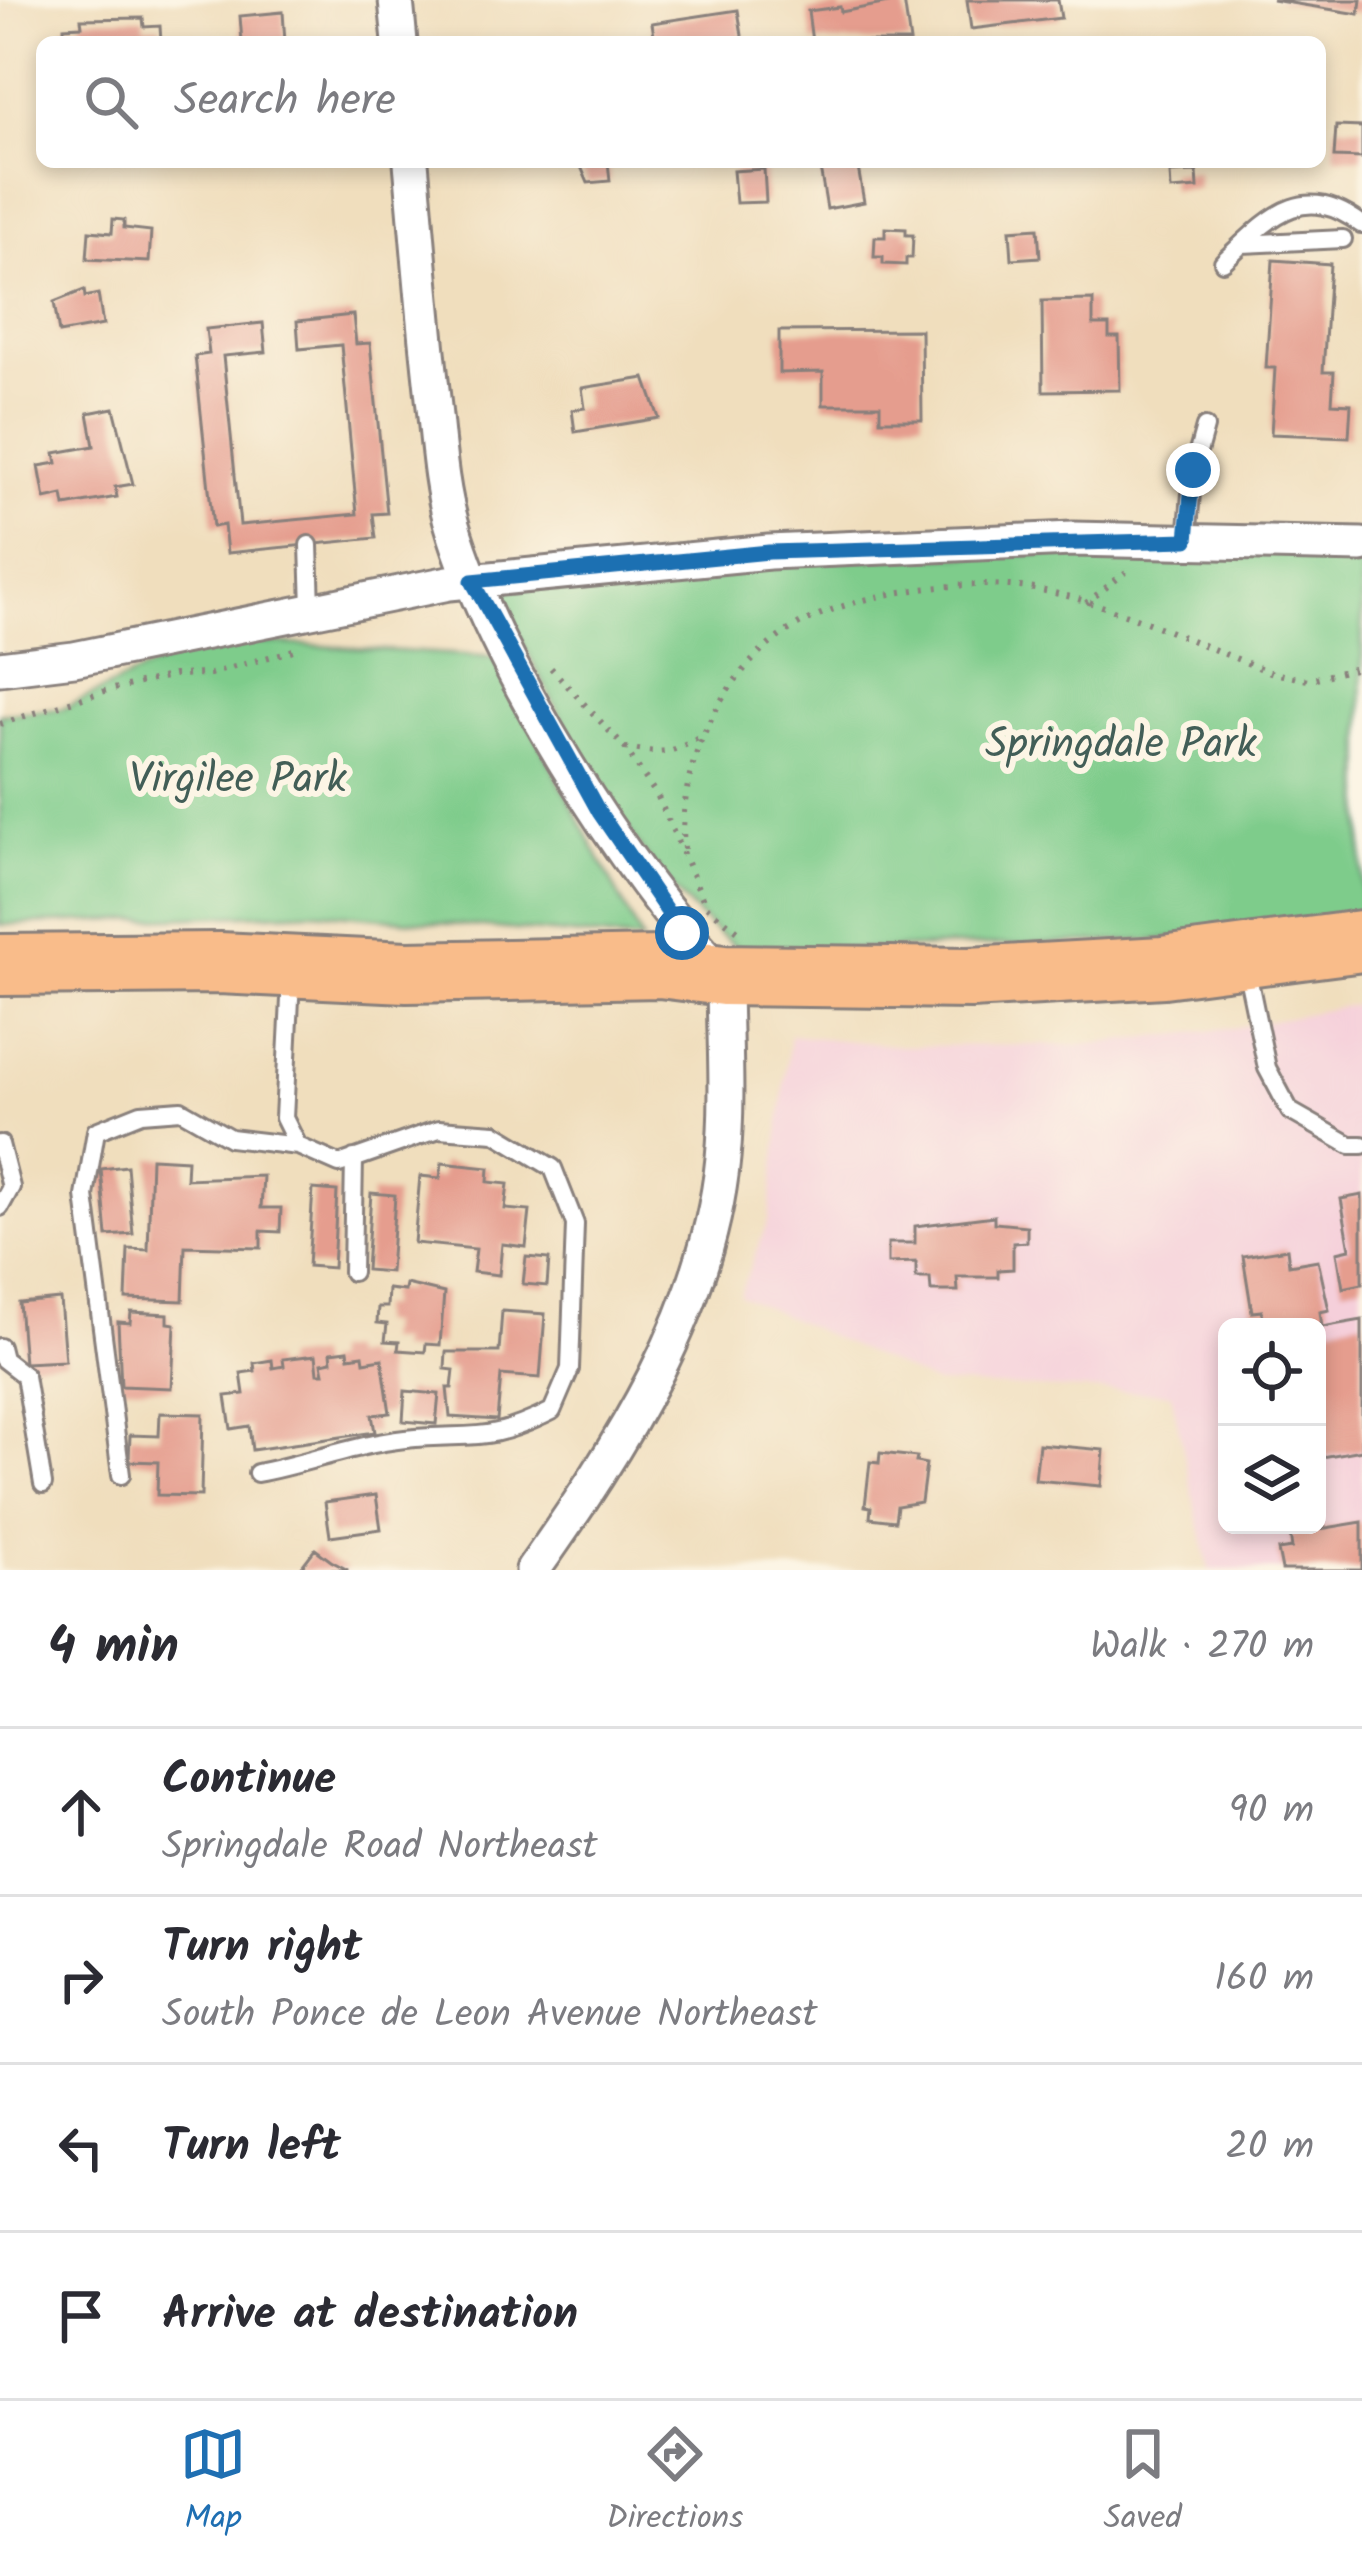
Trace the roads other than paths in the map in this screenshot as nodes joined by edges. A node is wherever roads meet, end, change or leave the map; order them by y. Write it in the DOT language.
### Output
graph roads {
  1 [pos="396,0"];
  2 [pos="399,36"];
  3 [pos="412,168"];
  4 [pos="1361,224"];
  5 [pos="1342,239"];
  6 [pos="1242,244"];
  7 [pos="1223,262"];
  8 [pos="1205,427"];
  9 [pos="1187,540"];
  10 [pos="309,545"];
  11 [pos="1362,545"];
  12 [pos="472,581"];
  13 [pos="311,608"];
  14 [pos="0,668"];
  15 [pos="1362,941"];
  16 [pos="735,955"];
  17 [pos="1245,959"];
  18 [pos="0,965"];
  19 [pos="292,966"];
  20 [pos="0,1144"];
  21 [pos="1362,1145"];
  22 [pos="298,1146"];
  23 [pos="354,1158"];
  24 [pos="0,1207"];
  25 [pos="352,1272"];
  26 [pos="0,1347"];
  27 [pos="257,1473"];
  28 [pos="121,1475"];
  29 [pos="43,1484"];
  30 [pos="533,1570"];
  1 -- 2 [label="street"];
  3 -- 12 [label="street"];
  4 -- 6 [label="lane"];
  5 -- 6 [label="lane"];
  6 -- 7 [label="lane"];
  8 -- 9 [label="lane"];
  9 -- 11 [label="street"];
  9 -- 12 [label="street"];
  10 -- 13 [label="lane"];
  12 -- 13 [label="street"];
  12 -- 16 [label="street"];
  13 -- 14 [label="street"];
  15 -- 17 [label="highway"];
  16 -- 17 [label="highway"];
  16 -- 19 [label="highway"];
  16 -- 30 [label="street"];
  17 -- 21 [label="lane"];
  18 -- 19 [label="highway"];
  19 -- 22 [label="lane"];
  20 -- 24 [label="lane"];
  22 -- 23 [label="lane"];
  22 -- 28 [label="lane"];
  23 -- 25 [label="lane"];
  23 -- 27 [label="lane"];
  26 -- 29 [label="lane"];
}
